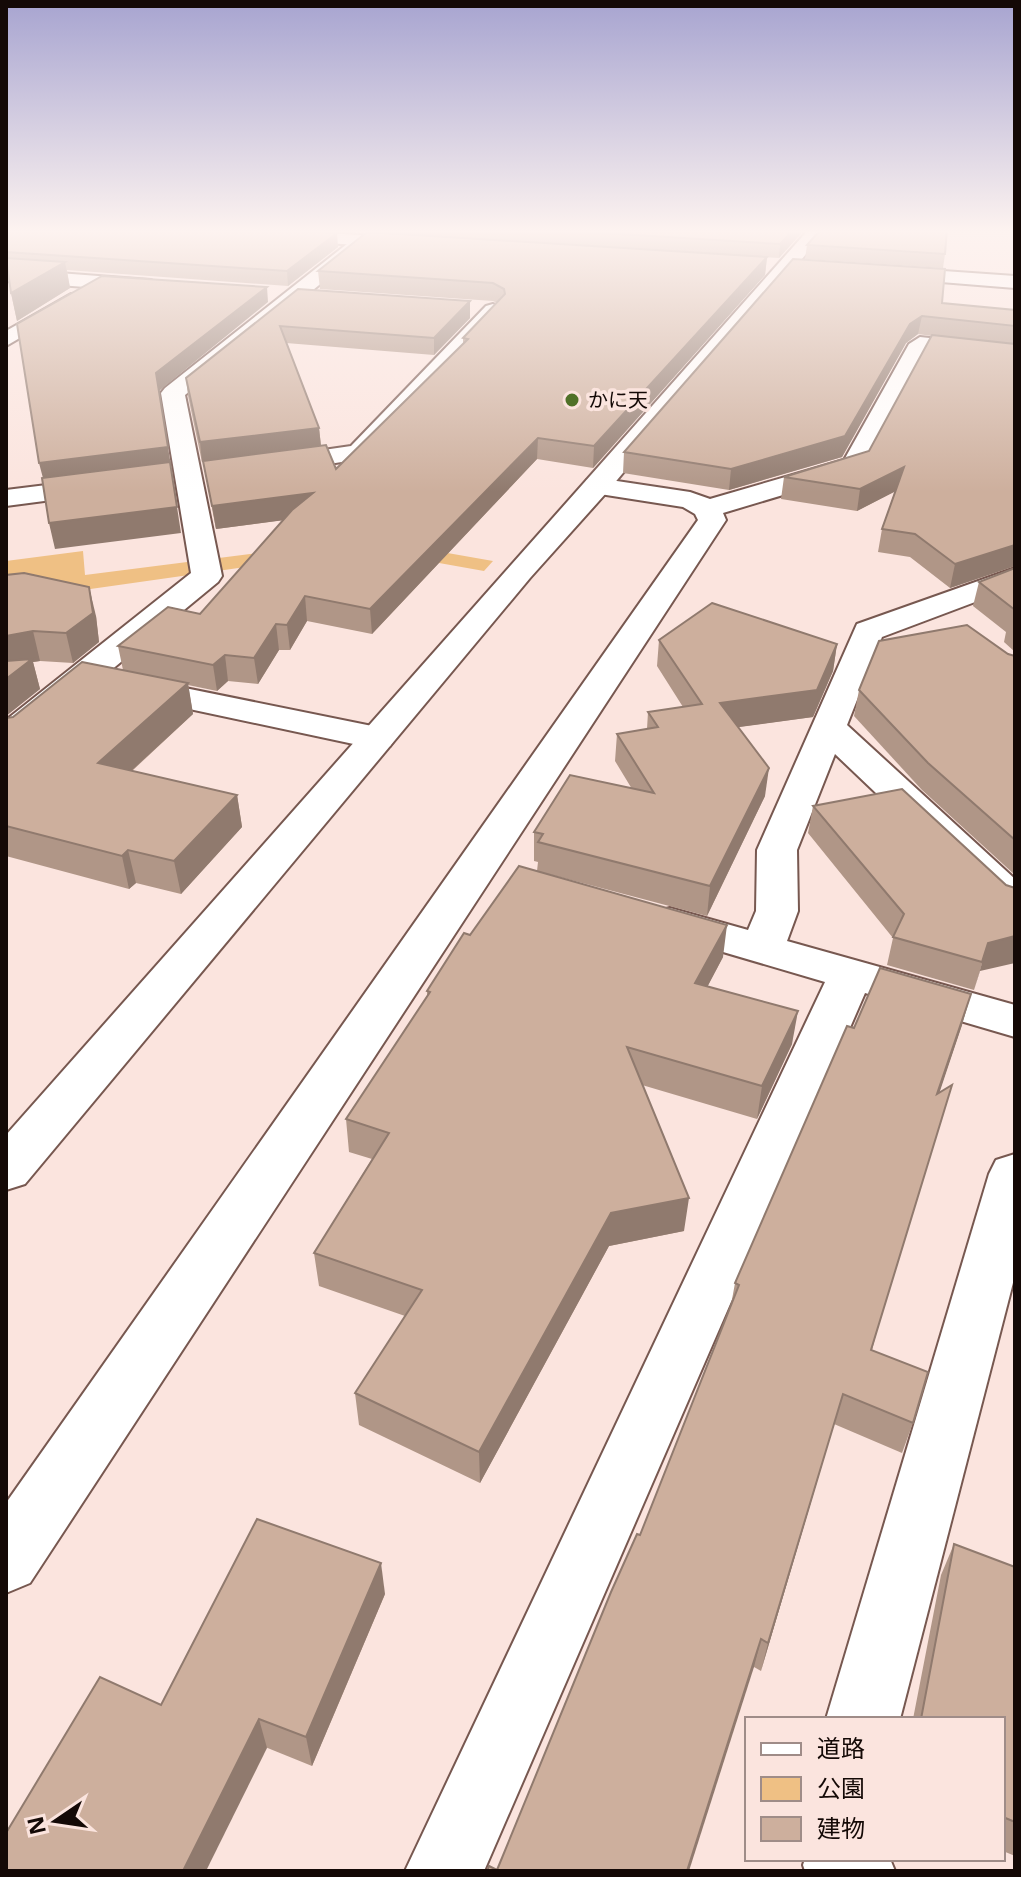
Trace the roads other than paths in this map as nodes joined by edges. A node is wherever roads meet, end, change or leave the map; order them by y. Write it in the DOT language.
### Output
graph roads {
  1 [pos="44,317"];
  2 [pos="268,317"];
  3 [pos="487,317"];
  4 [pos="743,317"];
  5 [pos="6,340"];
  6 [pos="1015,354"];
  7 [pos="252,467"];
  8 [pos="198,474"];
  9 [pos="160,479"];
  10 [pos="129,483"];
  11 [pos="597,486"];
  12 [pos="6,498"];
  13 [pos="707,509"];
  14 [pos="1015,577"];
  15 [pos="30,676"];
  16 [pos="82,677"];
  17 [pos="828,727"];
  18 [pos="6,738"];
  19 [pos="377,738"];
  20 [pos="474,869"];
  21 [pos="520,881"];
  22 [pos="1015,902"];
  23 [pos="626,910"];
  24 [pos="762,948"];
  25 [pos="851,974"];
  26 [pos="1015,1021"];
  27 [pos="6,1170"];
  28 [pos="1015,1174"];
  29 [pos="6,1560"];
  30 [pos="864,1717"];
  31 [pos="444,1871"];
  1 -- 5 [label="street"];
  2 -- 8 [label="street"];
  3 -- 7 [label="street"];
  4 -- 11 [label="street"];
  6 -- 13 [label="street"];
  8 -- 9 [label="street"];
  8 -- 16 [label="street"];
  10 -- 12 [label="street"];
  11 -- 13 [label="street"];
  11 -- 19 [label="street"];
  13 -- 20 [label="street"];
  14 -- 17 [label="street"];
  15 -- 16 [label="street"];
  16 -- 18 [label="street"];
  16 -- 19 [label="street"];
  17 -- 22 [label="street"];
  17 -- 24 [label="street"];
  19 -- 27 [label="street"];
  20 -- 21 [label="street"];
  20 -- 29 [label="street"];
  23 -- 24 [label="street"];
  24 -- 25 [label="street"];
  25 -- 26 [label="street"];
  25 -- 31 [label="street"];
  28 -- 30 [label="street"];
}
